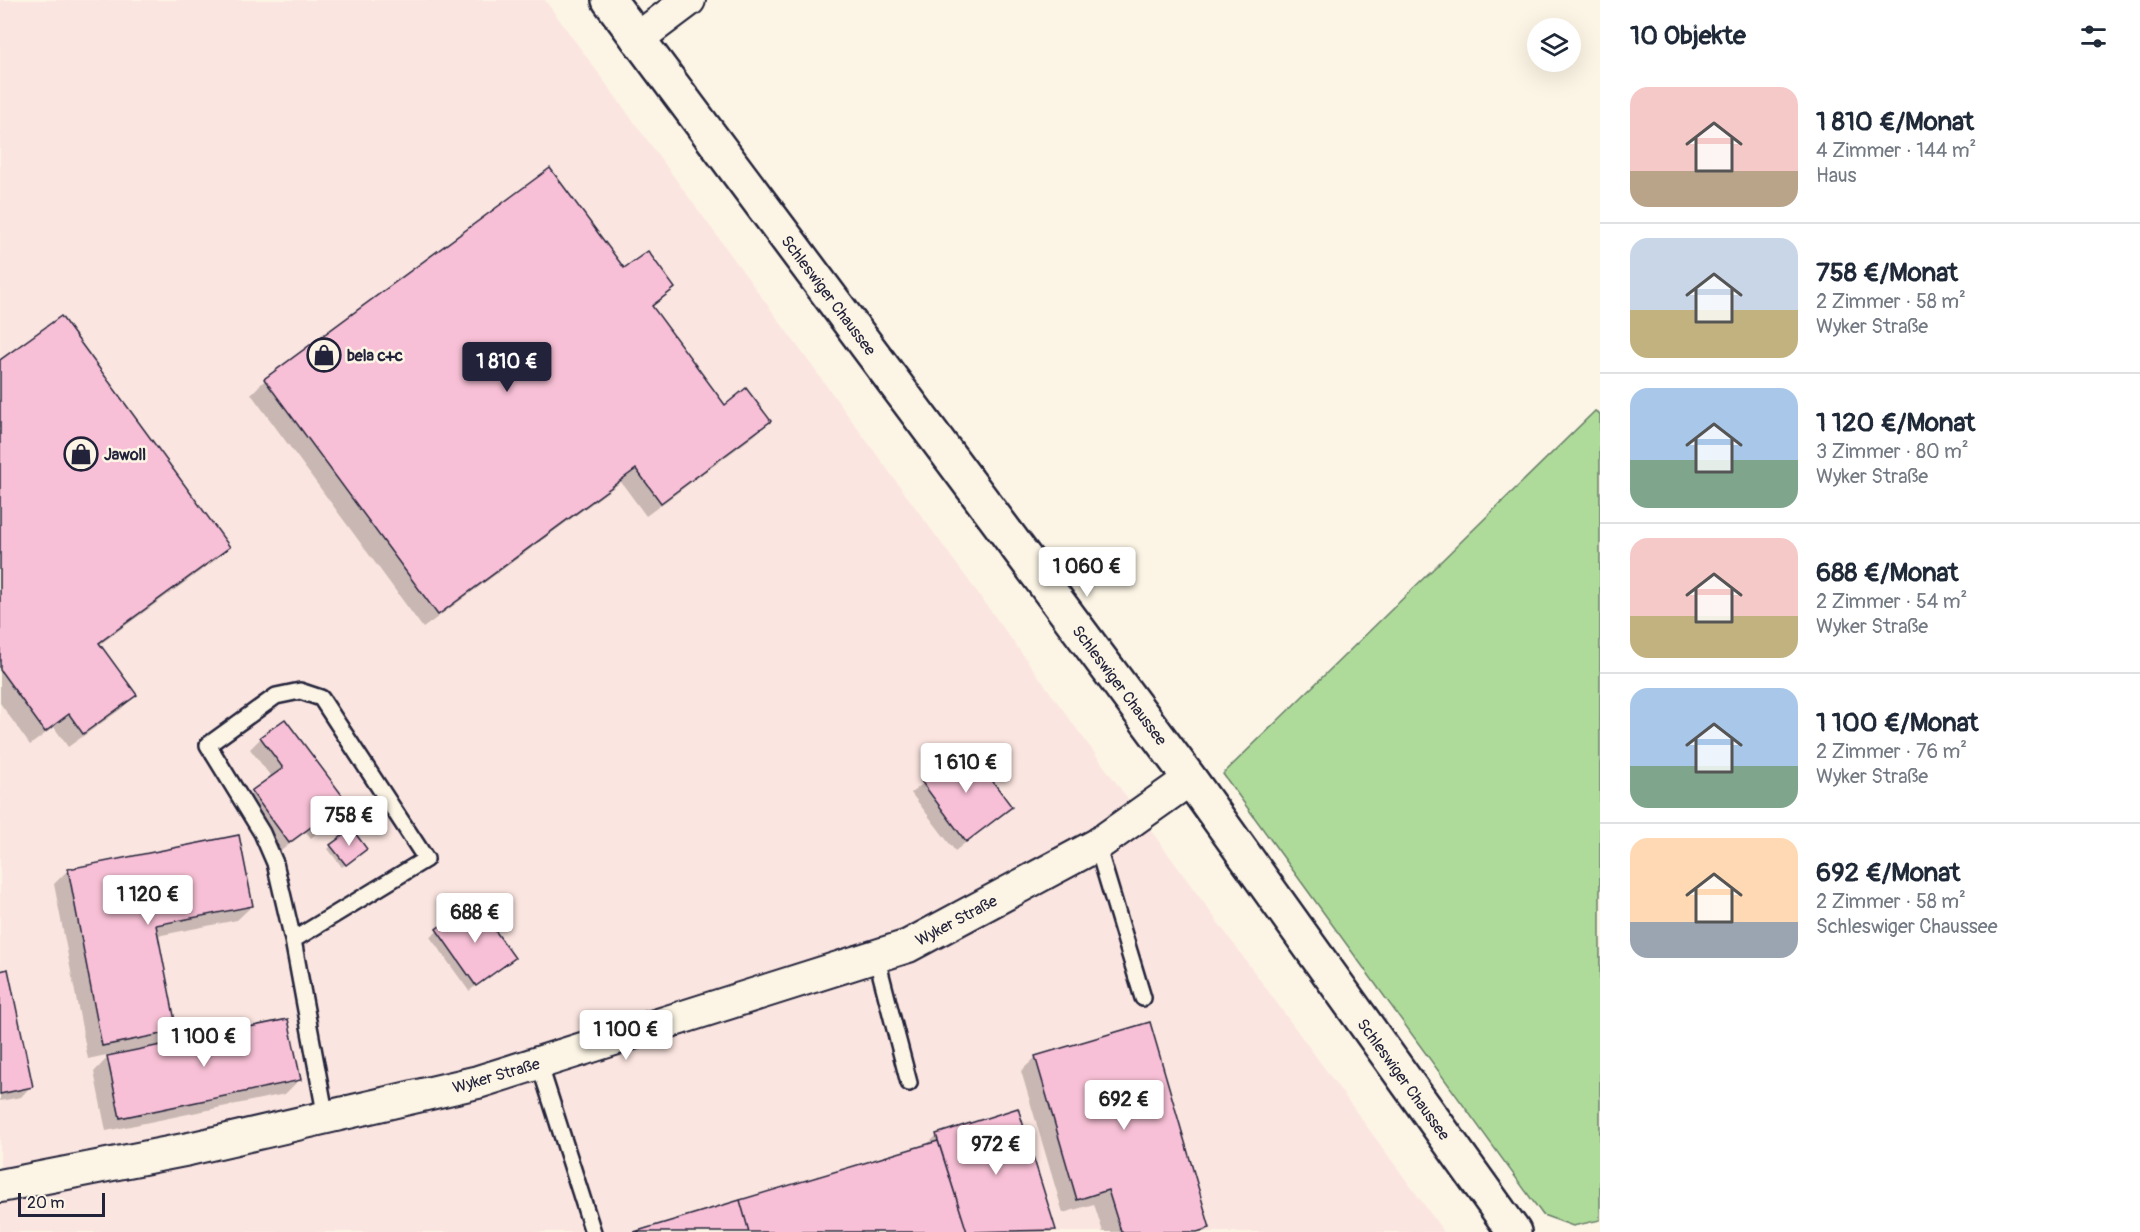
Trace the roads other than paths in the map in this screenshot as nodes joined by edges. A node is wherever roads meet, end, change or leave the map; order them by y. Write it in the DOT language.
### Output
graph roads {
  1 [pos="609,0"];
  2 [pos="689,0"];
  3 [pos="637,39"];
  4 [pos="1190,779"];
  5 [pos="1097,845"];
  6 [pos="293,940"];
  7 [pos="876,956"];
  8 [pos="1143,998"];
  9 [pos="539,1063"];
  10 [pos="909,1083"];
  11 [pos="326,1118"];
  12 [pos="0,1186"];
  13 [pos="593,1232"];
  14 [pos="1514,1232"];
  1 -- 3 [label="main road, Schleswiger Chaussee"];
  2 -- 3 [label="street"];
  3 -- 4 [label="main road, Schleswiger Chaussee"];
  4 -- 5 [label="street, Wyker Straße"];
  4 -- 14 [label="main road, Schleswiger Chaussee"];
  5 -- 7 [label="street, Wyker Straße"];
  5 -- 8 [label="lane"];
  6 -- 6 [label="lane"];
  6 -- 11 [label="lane"];
  7 -- 9 [label="street, Wyker Straße"];
  7 -- 10 [label="lane"];
  9 -- 11 [label="street, Wyker Straße"];
  9 -- 13 [label="lane"];
  11 -- 12 [label="street, Wyker Straße"];
}
